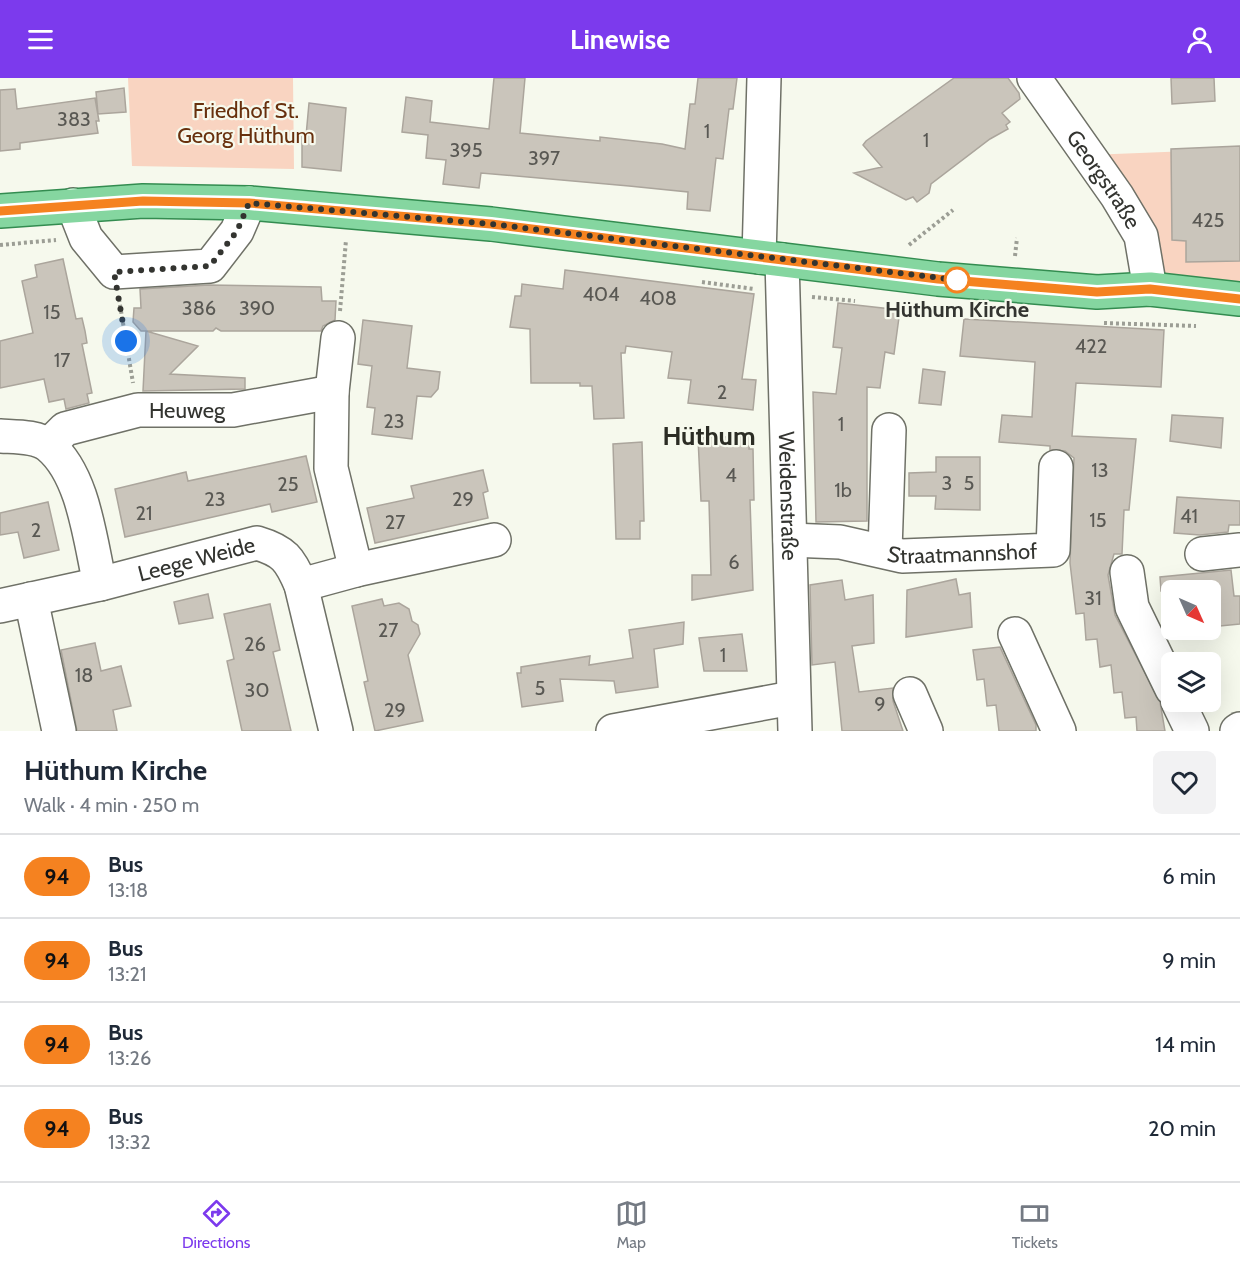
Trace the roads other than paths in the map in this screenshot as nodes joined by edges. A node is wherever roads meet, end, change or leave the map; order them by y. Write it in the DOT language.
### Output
graph roads {
  1 [pos="764,78"];
  2 [pos="1034,78"];
  3 [pos="249,203"];
  4 [pos="73,205"];
  5 [pos="0,211"];
  6 [pos="770,258"];
  7 [pos="1150,289"];
  8 [pos="1240,299"];
  9 [pos="338,338"];
  10 [pos="332,392"];
  11 [pos="889,430"];
  12 [pos="0,436"];
  13 [pos="49,445"];
  14 [pos="1056,467"];
  15 [pos="494,540"];
  16 [pos="790,540"];
  17 [pos="1240,550"];
  18 [pos="885,551"];
  19 [pos="1202,554"];
  20 [pos="356,570"];
  21 [pos="1127,572"];
  22 [pos="100,584"];
  23 [pos="301,585"];
  24 [pos="31,599"];
  25 [pos="0,606"];
  26 [pos="1015,634"];
  27 [pos="1161,666"];
  28 [pos="910,694"];
  29 [pos="792,699"];
  30 [pos="1183,712"];
  31 [pos="59,731"];
  32 [pos="336,731"];
  33 [pos="613,731"];
  34 [pos="795,731"];
  35 [pos="926,731"];
  36 [pos="1059,731"];
  37 [pos="1192,731"];
  1 -- 6 [label="street, Weidenstraße"];
  2 -- 7 [label="street, Georgstraße"];
  3 -- 4 [label="main road"];
  3 -- 4 [label="street"];
  3 -- 6 [label="main road"];
  4 -- 5 [label="main road"];
  6 -- 7 [label="main road"];
  6 -- 16 [label="street, Weidenstraße"];
  7 -- 8 [label="main road"];
  9 -- 10 [label="street"];
  10 -- 13 [label="street, Heuweg"];
  10 -- 20 [label="street"];
  11 -- 18 [label="street"];
  12 -- 13 [label="street"];
  13 -- 22 [label="street"];
  14 -- 18 [label="street, Straatmannshof"];
  15 -- 20 [label="street"];
  16 -- 18 [label="street, Straatmannshof"];
  16 -- 29 [label="street, Weidenstraße"];
  17 -- 19 [label="street"];
  20 -- 23 [label="street"];
  21 -- 27 [label="street"];
  22 -- 23 [label="street, Leege Weide"];
  22 -- 24 [label="street, Leege Weide"];
  23 -- 32 [label="street, Leege Weide"];
  24 -- 25 [label="street, Leege Weide"];
  24 -- 31 [label="street"];
  26 -- 36 [label="street"];
  28 -- 35 [label="street"];
  29 -- 33 [label="street"];
  29 -- 34 [label="street, Weidenstraße"];
  30 -- 37 [label="street"];
}
